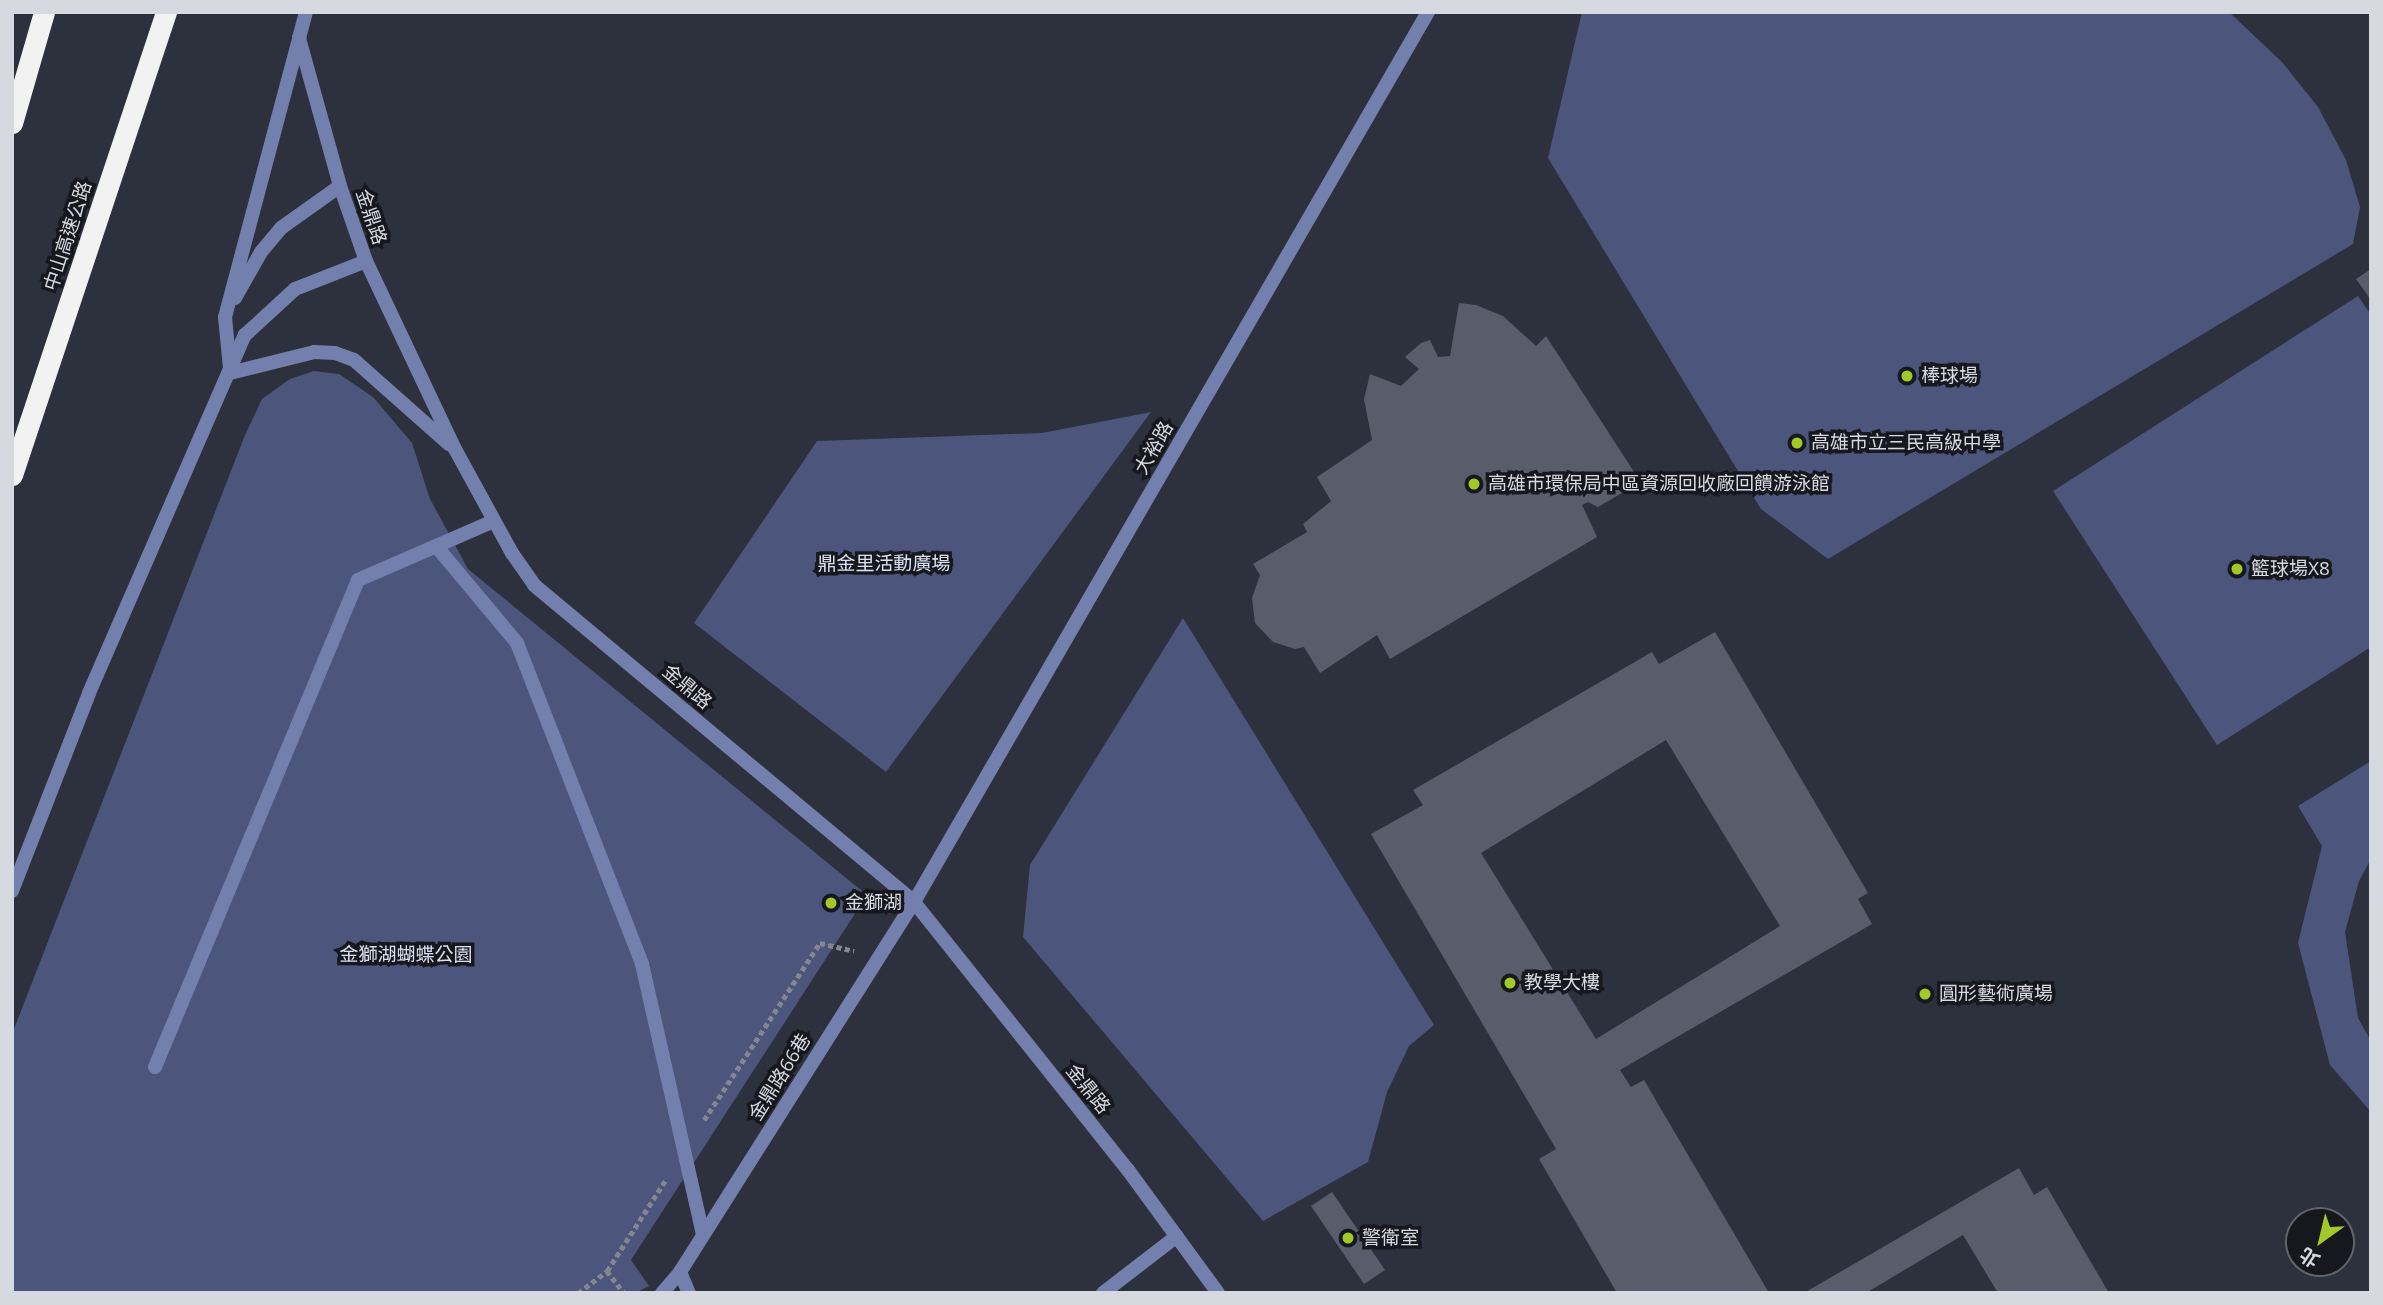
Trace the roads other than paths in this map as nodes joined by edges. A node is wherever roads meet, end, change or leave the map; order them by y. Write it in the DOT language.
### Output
graph roads {
  1 [pos="44,12"];
  2 [pos="166,12"];
  3 [pos="306,12"];
  4 [pos="1428,12"];
  5 [pos="299,38"];
  6 [pos="12,123"];
  7 [pos="340,186"];
  8 [pos="366,261"];
  9 [pos="225,317"];
  10 [pos="230,373"];
  11 [pos="455,449"];
  12 [pos="12,475"];
  13 [pos="494,521"];
  14 [pos="436,546"];
  15 [pos="12,891"];
  16 [pos="914,902"];
  17 [pos="155,1067"];
  18 [pos="703,1234"];
  19 [pos="1177,1236"];
  20 [pos="680,1272"];
  21 [pos="662,1293"];
  22 [pos="689,1293"];
  23 [pos="1103,1293"];
  24 [pos="1218,1293"];
  1 -- 6 [label="highway"];
  2 -- 12 [label="highway, 中山高速公路"];
  3 -- 5 [label="street"];
  4 -- 16 [label="street, 大裕路"];
  5 -- 7 [label="street, 金鼎路"];
  5 -- 9 [label="street"];
  7 -- 8 [label="street, 金鼎路"];
  7 -- 9 [label="street"];
  8 -- 10 [label="street"];
  8 -- 11 [label="street, 金鼎路"];
  9 -- 10 [label="street"];
  10 -- 11 [label="street"];
  10 -- 15 [label="street"];
  11 -- 13 [label="street, 金鼎路"];
  13 -- 14 [label="street"];
  13 -- 16 [label="street, 金鼎路"];
  14 -- 17 [label="street"];
  14 -- 18 [label="street"];
  16 -- 18 [label="street, 金鼎路66巷"];
  16 -- 19 [label="street, 金鼎路"];
  18 -- 20 [label="street, 金鼎路66巷"];
  19 -- 23 [label="street"];
  19 -- 24 [label="street, 金鼎路"];
  20 -- 21 [label="street, 金鼎路66巷"];
  20 -- 22 [label="street"];
}
